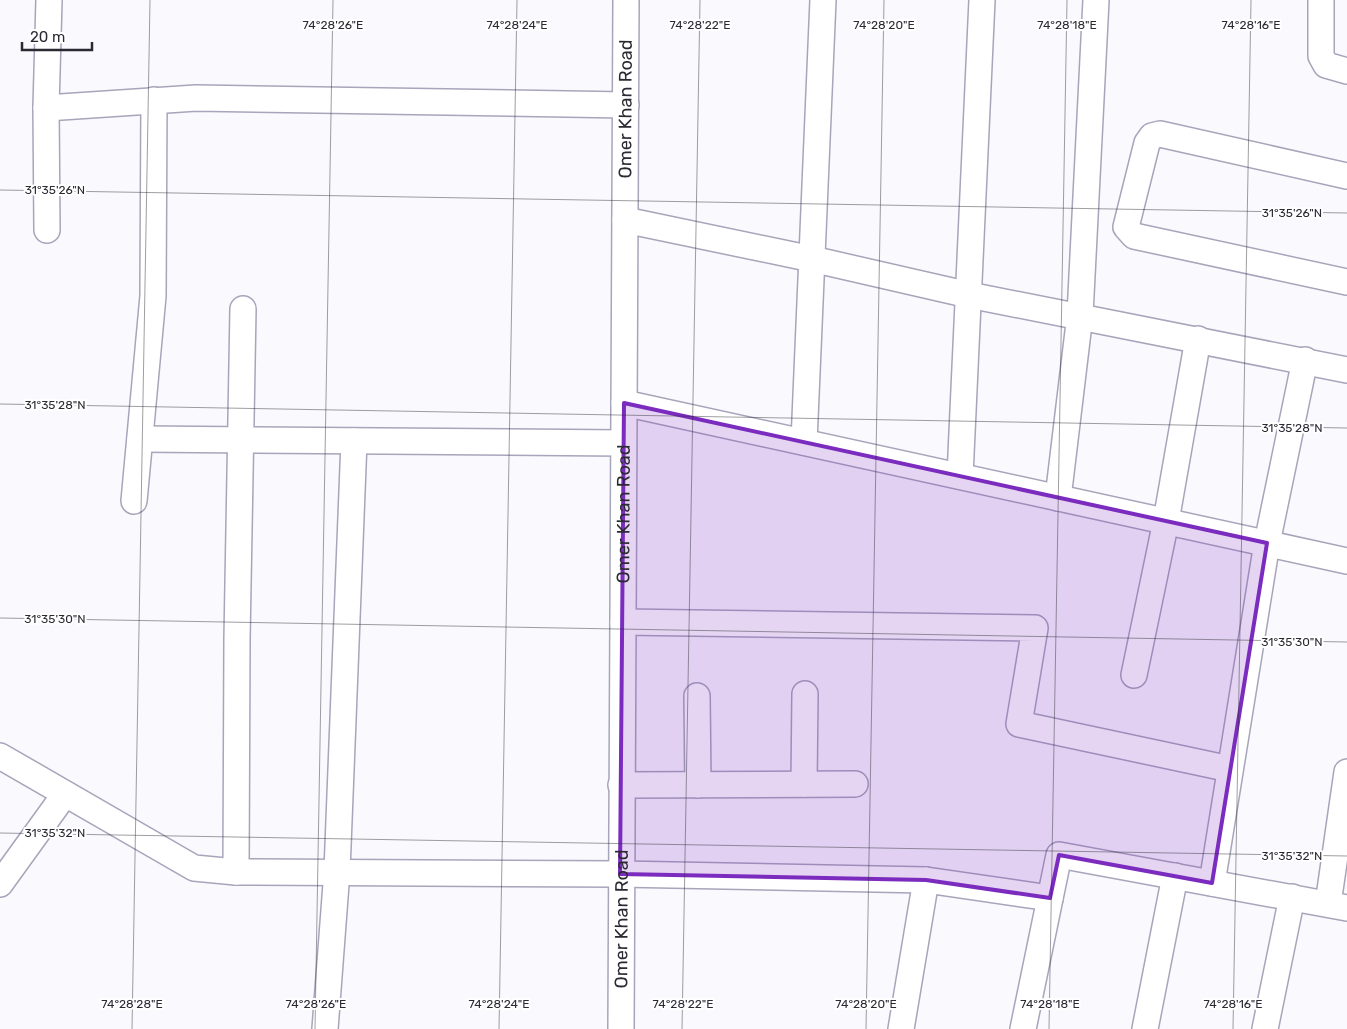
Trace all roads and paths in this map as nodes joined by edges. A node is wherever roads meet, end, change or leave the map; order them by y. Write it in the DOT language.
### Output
graph roads {
  1 [pos="49,0"];
  2 [pos="626,0"];
  3 [pos="823,0"];
  4 [pos="982,0"];
  5 [pos="1096,0"];
  6 [pos="1321,0"];
  7 [pos="1347,71"];
  8 [pos="154,100"];
  9 [pos="626,105"];
  10 [pos="46,108"];
  11 [pos="1347,176"];
  12 [pos="626,220"];
  13 [pos="47,230"];
  14 [pos="812,259"];
  15 [pos="1347,282"];
  16 [pos="969,295"];
  17 [pos="243,309"];
  18 [pos="1080,315"];
  19 [pos="1198,338"];
  20 [pos="1305,360"];
  21 [pos="1347,370"];
  22 [pos="624,403"];
  23 [pos="140,439"];
  24 [pos="240,440"];
  25 [pos="354,441"];
  26 [pos="804,442"];
  27 [pos="622,444"];
  28 [pos="960,476"];
  29 [pos="1058,498"];
  30 [pos="134,501"];
  31 [pos="1166,521"];
  32 [pos="1267,543"];
  33 [pos="1347,561"];
  34 [pos="623,622"];
  35 [pos="1134,675"];
  36 [pos="805,694"];
  37 [pos="697,696"];
  38 [pos="0,756"];
  39 [pos="1230,769"];
  40 [pos="1347,772"];
  41 [pos="804,784"];
  42 [pos="855,784"];
  43 [pos="621,785"];
  44 [pos="698,785"];
  45 [pos="65,794"];
  46 [pos="337,871"];
  47 [pos="236,872"];
  48 [pos="620,874"];
  49 [pos="1176,876"];
  50 [pos="926,880"];
  51 [pos="1212,883"];
  52 [pos="0,884"];
  53 [pos="1292,897"];
  54 [pos="1050,898"];
  55 [pos="1338,906"];
  56 [pos="325,1029"];
  57 [pos="621,1029"];
  58 [pos="901,1029"];
  59 [pos="1024,1029"];
  60 [pos="1145,1029"];
  61 [pos="1265,1029"];
  1 -- 10 [label="street"];
  2 -- 9 [label="street, Omer Khan Road"];
  3 -- 14 [label="street"];
  4 -- 16 [label="street"];
  5 -- 18 [label="street"];
  6 -- 7 [label="street"];
  8 -- 9 [label="street"];
  8 -- 10 [label="street"];
  8 -- 23 [label="street"];
  9 -- 12 [label="street, Omer Khan Road"];
  10 -- 13 [label="street"];
  11 -- 15 [label="street"];
  12 -- 14 [label="street"];
  12 -- 22 [label="street, Omer Khan Road"];
  14 -- 16 [label="street"];
  14 -- 26 [label="street"];
  16 -- 18 [label="street"];
  16 -- 28 [label="street"];
  17 -- 24 [label="street"];
  18 -- 19 [label="street"];
  18 -- 29 [label="street"];
  19 -- 20 [label="street"];
  19 -- 31 [label="street"];
  20 -- 21 [label="street"];
  20 -- 32 [label="street"];
  22 -- 26 [label="street"];
  22 -- 27 [label="street, Omer Khan Road"];
  23 -- 24 [label="street"];
  23 -- 30 [label="street"];
  24 -- 25 [label="street"];
  24 -- 47 [label="street"];
  25 -- 27 [label="street"];
  25 -- 46 [label="street"];
  26 -- 28 [label="street"];
  27 -- 34 [label="street, Omer Khan Road"];
  28 -- 29 [label="street"];
  29 -- 31 [label="street"];
  31 -- 32 [label="street"];
  31 -- 35 [label="street"];
  32 -- 33 [label="street"];
  32 -- 39 [label="street"];
  34 -- 39 [label="street"];
  34 -- 43 [label="street, Omer Khan Road"];
  36 -- 41 [label="street"];
  37 -- 44 [label="street"];
  38 -- 45 [label="street"];
  39 -- 51 [label="street"];
  40 -- 55 [label="street"];
  41 -- 42 [label="street"];
  41 -- 44 [label="street"];
  43 -- 44 [label="street"];
  43 -- 48 [label="street, Omer Khan Road"];
  45 -- 47 [label="street"];
  45 -- 52 [label="street"];
  46 -- 47 [label="street"];
  46 -- 48 [label="street"];
  46 -- 56 [label="street"];
  48 -- 50 [label="street"];
  48 -- 57 [label="street, Omer Khan Road"];
  49 -- 51 [label="street"];
  49 -- 54 [label="street"];
  49 -- 60 [label="street"];
  50 -- 54 [label="street"];
  50 -- 58 [label="street"];
  51 -- 53 [label="street"];
  53 -- 55 [label="street"];
  53 -- 61 [label="street"];
  54 -- 59 [label="street"];
}
